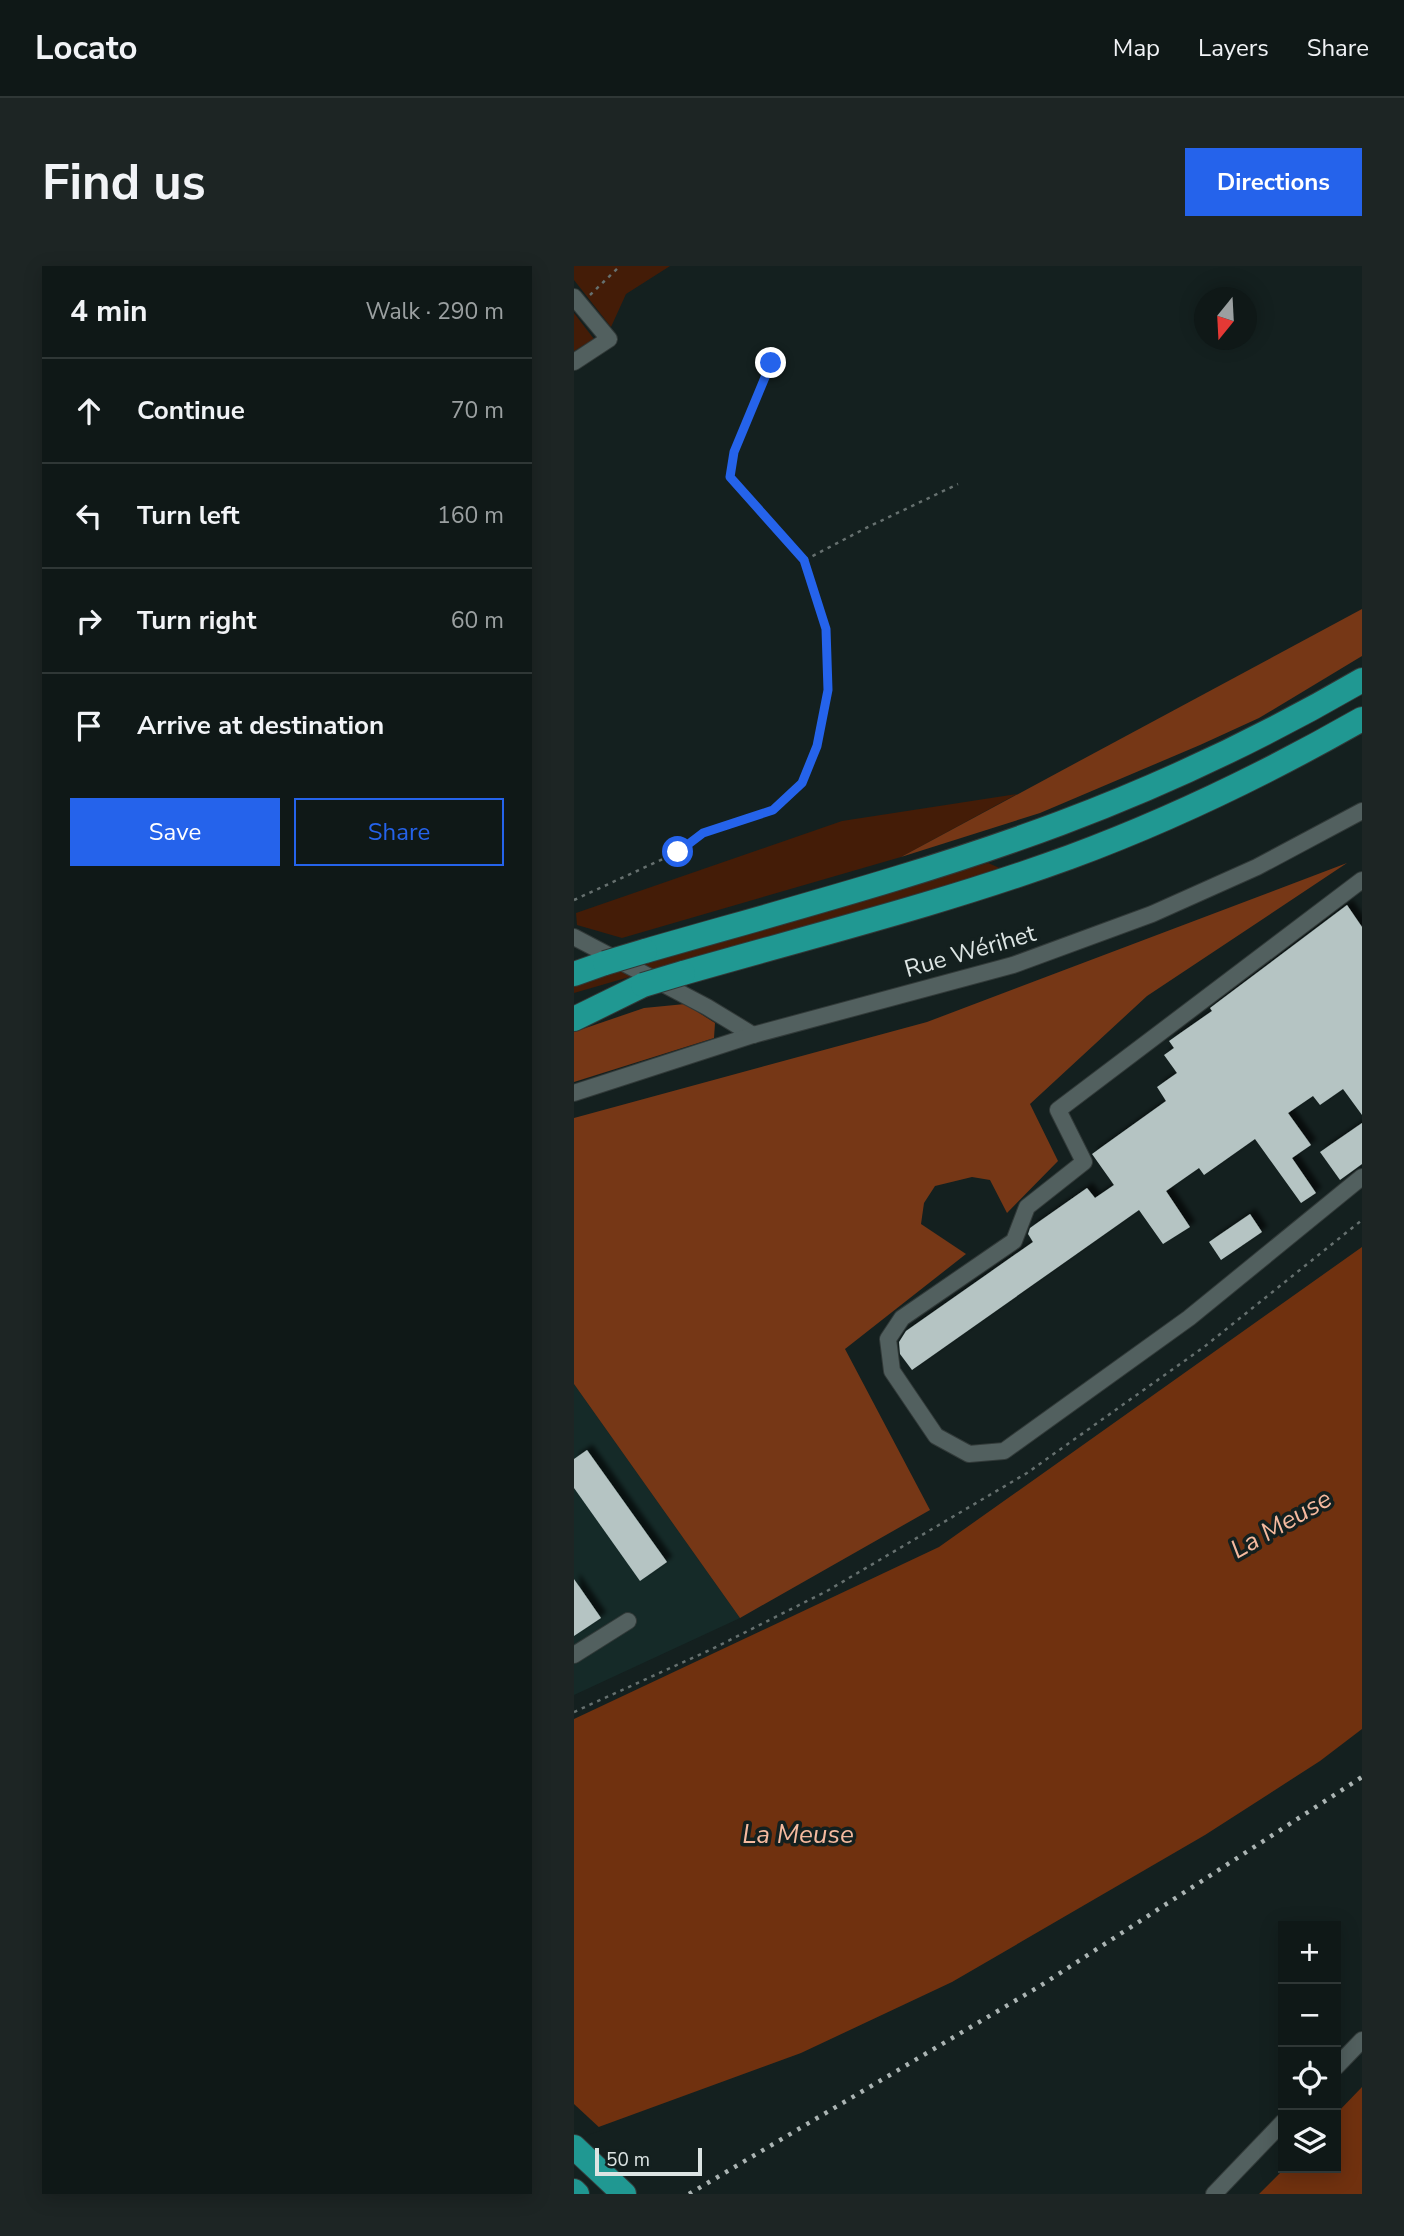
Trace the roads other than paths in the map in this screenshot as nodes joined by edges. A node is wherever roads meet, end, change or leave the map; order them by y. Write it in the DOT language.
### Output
graph roads {
  1 [pos="577,301"];
  2 [pos="574,362"];
  3 [pos="1362,680"];
  4 [pos="1362,719"];
  5 [pos="1362,811"];
  6 [pos="1362,880"];
  7 [pos="574,937"];
  8 [pos="574,971"];
  9 [pos="643,985"];
  10 [pos="574,1005"];
  11 [pos="574,1019"];
  12 [pos="753,1035"];
  13 [pos="574,1093"];
  14 [pos="1362,1177"];
  15 [pos="628,1621"];
  16 [pos="574,1655"];
  17 [pos="1362,2040"];
  18 [pos="1341,2062"];
  19 [pos="1278,2127"];
  20 [pos="574,2147"];
  21 [pos="624,2194"];
  22 [pos="1214,2194"];
  1 -- 2 [label="street"];
  3 -- 8 [label="highway, bridge"];
  4 -- 9 [label="highway, bridge"];
  5 -- 12 [label="street, Rue Wérihet"];
  6 -- 14 [label="street"];
  7 -- 12 [label="street"];
  9 -- 10 [label="highway"];
  9 -- 11 [label="highway"];
  12 -- 13 [label="street, Rue Wérihet"];
  15 -- 16 [label="street"];
  17 -- 18 [label="street"];
  19 -- 22 [label="street"];
  20 -- 21 [label="highway"];
}
